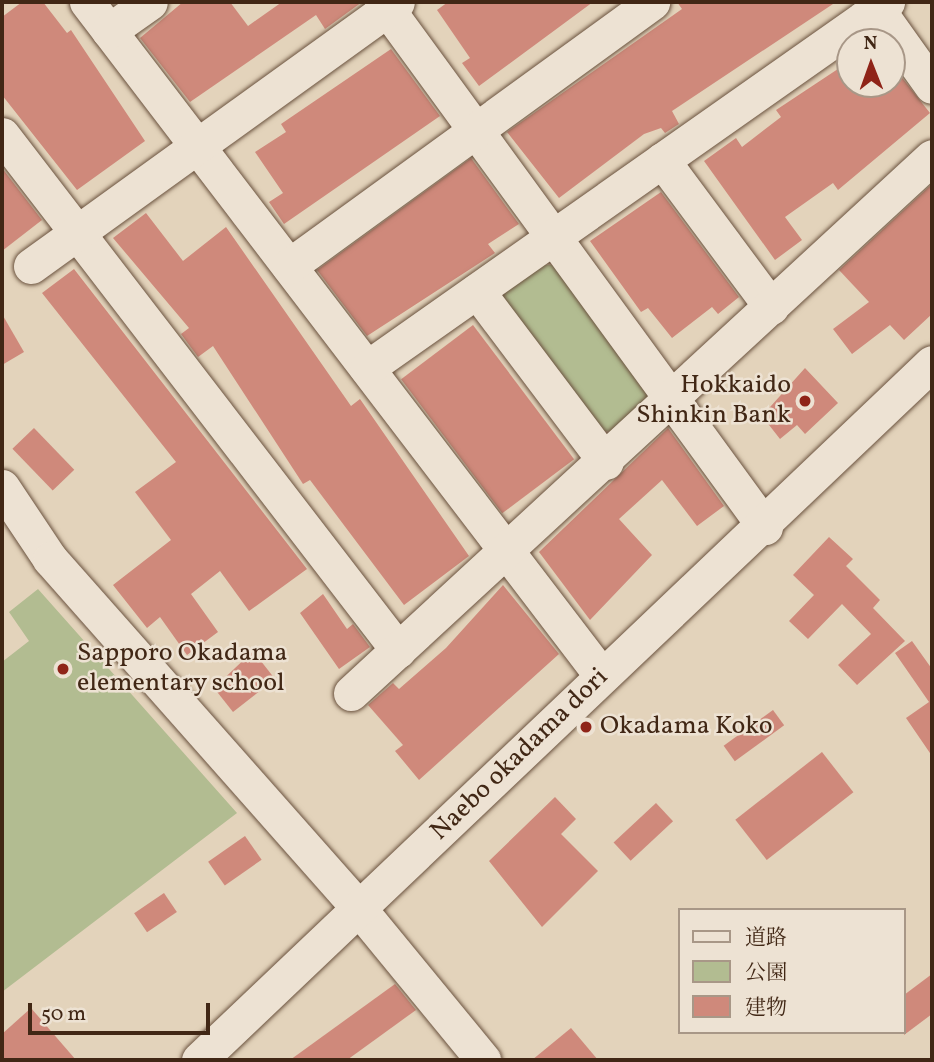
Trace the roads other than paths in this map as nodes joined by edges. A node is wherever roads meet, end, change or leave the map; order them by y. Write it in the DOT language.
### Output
graph roads {
  1 [pos="86,2"];
  2 [pos="150,2"];
  3 [pos="652,2"];
  4 [pos="389,4"];
  5 [pos="879,4"];
  6 [pos="109,31"];
  7 [pos="932,86"];
  8 [pos="479,128"];
  9 [pos="2,135"];
  10 [pos="196,145"];
  11 [pos="932,157"];
  12 [pos="662,160"];
  13 [pos="78,231"];
  14 [pos="554,237"];
  15 [pos="31,266"];
  16 [pos="289,266"];
  17 [pos="477,291"];
  18 [pos="771,307"];
  19 [pos="932,363"];
  20 [pos="367,368"];
  21 [pos="674,398"];
  22 [pos="606,462"];
  23 [pos="2,487"];
  24 [pos="765,527"];
  25 [pos="508,552"];
  26 [pos="398,650"];
  27 [pos="602,676"];
  28 [pos="351,692"];
  29 [pos="360,910"];
  30 [pos="200,1060"];
  31 [pos="483,1060"];
  1 -- 6 [label="street"];
  2 -- 6 [label="street"];
  3 -- 8 [label="street"];
  4 -- 8 [label="street"];
  4 -- 10 [label="street"];
  5 -- 7 [label="street"];
  5 -- 12 [label="street"];
  6 -- 10 [label="street"];
  8 -- 14 [label="street"];
  8 -- 16 [label="street"];
  9 -- 13 [label="street"];
  10 -- 13 [label="street"];
  10 -- 16 [label="street"];
  11 -- 18 [label="street"];
  12 -- 14 [label="street"];
  12 -- 18 [label="street"];
  13 -- 15 [label="street"];
  13 -- 26 [label="street"];
  14 -- 17 [label="street"];
  14 -- 21 [label="street"];
  16 -- 20 [label="street"];
  17 -- 20 [label="street"];
  17 -- 22 [label="street"];
  18 -- 21 [label="street"];
  19 -- 24 [label="street, Naebo okadama dori"];
  20 -- 25 [label="street"];
  21 -- 22 [label="street"];
  21 -- 24 [label="street"];
  22 -- 25 [label="street"];
  23 -- 29 [label="street"];
  24 -- 27 [label="street, Naebo okadama dori"];
  25 -- 26 [label="street"];
  25 -- 27 [label="street"];
  26 -- 28 [label="street"];
  27 -- 29 [label="street, Naebo okadama dori"];
  29 -- 30 [label="street, Naebo okadama dori"];
  29 -- 31 [label="street"];
}
